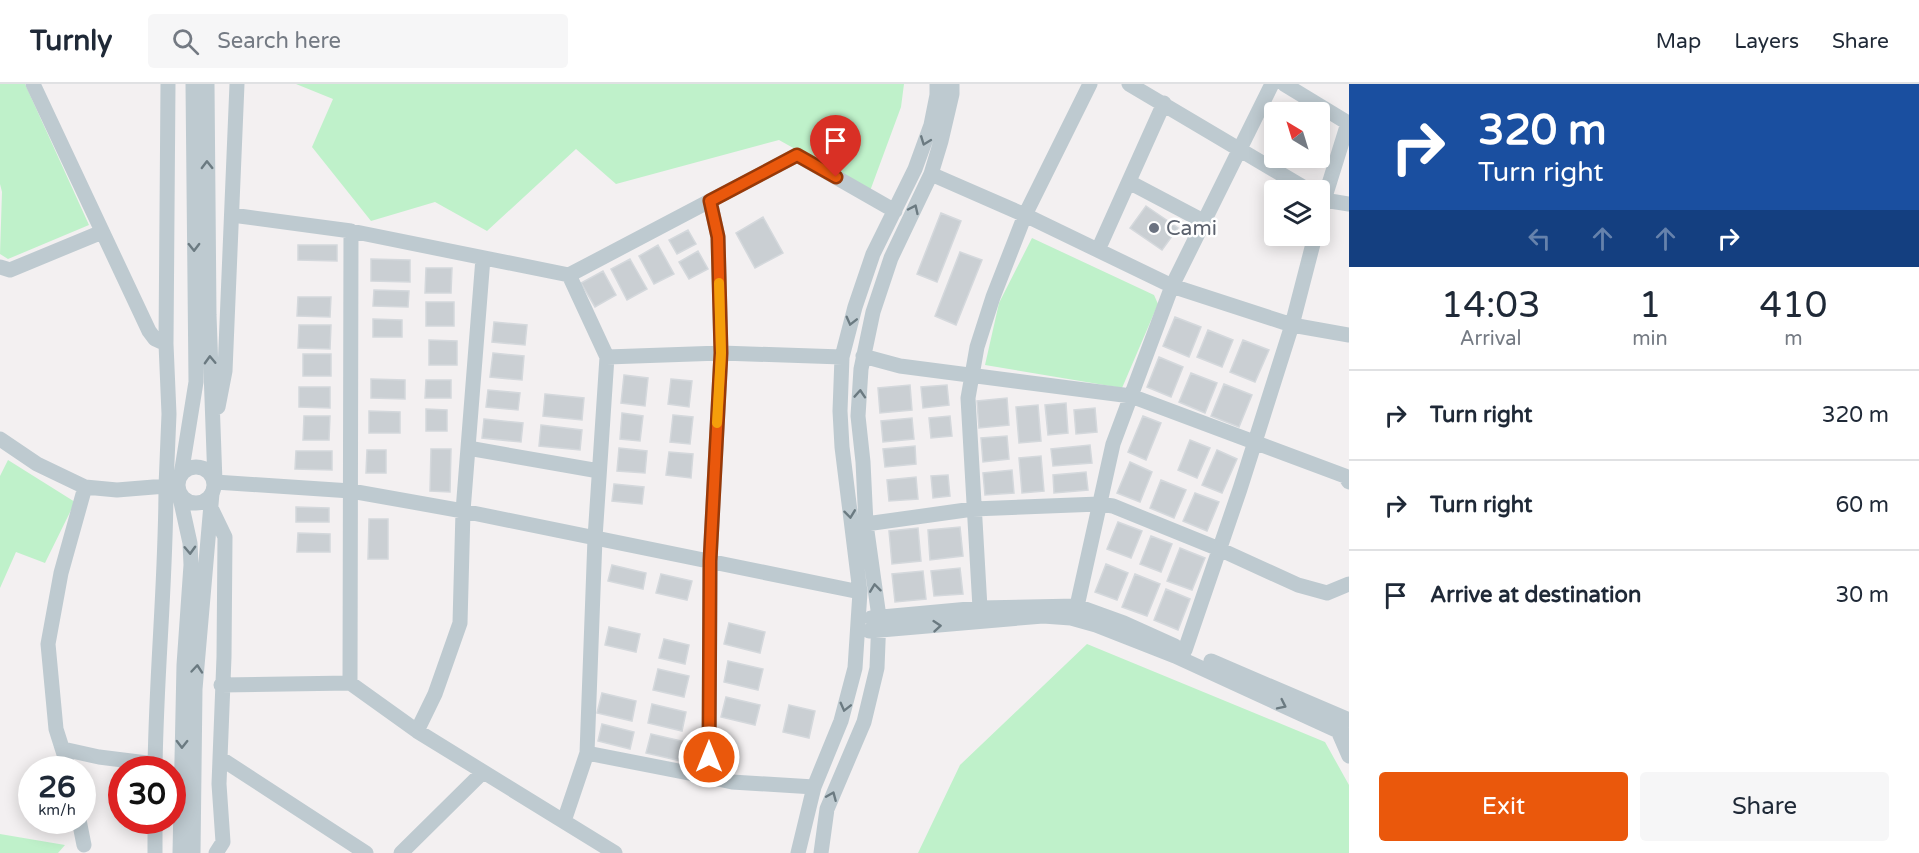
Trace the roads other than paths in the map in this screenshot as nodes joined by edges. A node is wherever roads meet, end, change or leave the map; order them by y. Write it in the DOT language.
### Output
graph roads {
  1 [pos="33,84"];
  2 [pos="168,84"];
  3 [pos="192,84"];
  4 [pos="207,84"];
  5 [pos="237,84"];
  6 [pos="937,84"];
  7 [pos="952,84"];
  8 [pos="1090,84"];
  9 [pos="1130,84"];
  10 [pos="1272,84"];
  11 [pos="1284,84"];
  12 [pos="1164,103"];
  13 [pos="1240,150"];
  14 [pos="931,174"];
  15 [pos="1291,180"];
  16 [pos="1328,180"];
  17 [pos="1129,182"];
  18 [pos="1330,200"];
  19 [pos="710,201"];
  20 [pos="1349,204"];
  21 [pos="895,211"];
  22 [pos="232,215"];
  23 [pos="1025,215"];
  24 [pos="1203,221"];
  25 [pos="351,231"];
  26 [pos="102,232"];
  27 [pos="1312,246"];
  28 [pos="1098,250"];
  29 [pos="483,258"];
  30 [pos="0,267"];
  31 [pos="569,275"];
  32 [pos="1172,286"];
  33 [pos="1292,325"];
  34 [pos="1349,335"];
  35 [pos="166,344"];
  36 [pos="721,353"];
  37 [pos="607,357"];
  38 [pos="842,357"];
  39 [pos="863,357"];
  40 [pos="972,375"];
  41 [pos="1131,396"];
  42 [pos="213,433"];
  43 [pos="0,439"];
  44 [pos="1255,441"];
  45 [pos="468,448"];
  46 [pos="599,471"];
  47 [pos="1348,474"];
  48 [pos="176,485"];
  49 [pos="85,487"];
  50 [pos="351,491"];
  51 [pos="213,494"];
  52 [pos="1099,504"];
  53 [pos="973,509"];
  54 [pos="463,511"];
  55 [pos="866,524"];
  56 [pos="595,538"];
  57 [pos="1219,549"];
  58 [pos="710,561"];
  59 [pos="1349,584"];
  60 [pos="860,592"];
  61 [pos="1077,606"];
  62 [pos="980,608"];
  63 [pos="878,624"];
  64 [pos="858,625"];
  65 [pos="1185,650"];
  66 [pos="350,683"];
  67 [pos="221,685"];
  68 [pos="1347,716"];
  69 [pos="417,731"];
  70 [pos="1344,734"];
  71 [pos="63,749"];
  72 [pos="587,753"];
  73 [pos="65,756"];
  74 [pos="155,756"];
  75 [pos="1349,756"];
  76 [pos="220,758"];
  77 [pos="108,759"];
  78 [pos="483,772"];
  79 [pos="709,777"];
  80 [pos="814,787"];
  81 [pos="564,821"];
  82 [pos="82,834"];
  83 [pos="155,834"];
  84 [pos="84,845"];
  85 [pos="220,849"];
  86 [pos="155,853"];
  87 [pos="180,853"];
  88 [pos="193,853"];
  89 [pos="366,853"];
  90 [pos="401,853"];
  91 [pos="615,853"];
  92 [pos="798,853"];
  93 [pos="820,853"];
  1 -- 26 [label="street"];
  2 -- 35 [label="street"];
  3 -- 48 [label="street, one-way"];
  42 -- 4 [label="street, one-way"];
  5 -- 22 [label="street"];
  6 -- 21 [label="street, one-way"];
  7 -- 14 [label="street"];
  8 -- 23 [label="street"];
  9 -- 12 [label="street"];
  10 -- 13 [label="street"];
  11 -- 16 [label="street"];
  12 -- 13 [label="street"];
  12 -- 17 [label="street"];
  13 -- 15 [label="street"];
  13 -- 24 [label="street"];
  14 -- 23 [label="street"];
  39 -- 14 [label="street, one-way"];
  17 -- 24 [label="street"];
  17 -- 28 [label="street"];
  18 -- 20 [label="street"];
  19 -- 21 [label="street"];
  19 -- 31 [label="street"];
  19 -- 36 [label="street"];
  21 -- 38 [label="street, one-way"];
  22 -- 25 [label="street"];
  22 -- 42 [label="street"];
  23 -- 28 [label="street"];
  23 -- 40 [label="street"];
  24 -- 32 [label="street"];
  25 -- 29 [label="street"];
  25 -- 50 [label="street"];
  26 -- 30 [label="street"];
  26 -- 35 [label="street"];
  27 -- 33 [label="street"];
  28 -- 32 [label="street"];
  29 -- 31 [label="street"];
  29 -- 45 [label="street"];
  31 -- 37 [label="street"];
  32 -- 33 [label="street"];
  32 -- 41 [label="street"];
  33 -- 34 [label="street"];
  33 -- 44 [label="street"];
  35 -- 48 [label="street"];
  36 -- 37 [label="street"];
  36 -- 38 [label="street"];
  36 -- 58 [label="street"];
  37 -- 46 [label="street"];
  38 -- 60 [label="street, one-way"];
  39 -- 40 [label="street"];
  55 -- 39 [label="street, one-way"];
  40 -- 41 [label="street"];
  40 -- 53 [label="street"];
  41 -- 44 [label="street"];
  41 -- 52 [label="street"];
  42 -- 51 [label="street"];
  43 -- 49 [label="street"];
  44 -- 47 [label="street"];
  44 -- 57 [label="street"];
  45 -- 46 [label="street"];
  45 -- 54 [label="street"];
  46 -- 56 [label="street"];
  48 -- 49 [label="street"];
  48 -- 51 [label="street"];
  48 -- 51 [label="street"];
  48 -- 74 [label="street"];
  48 -- 87 [label="street, one-way"];
  49 -- 71 [label="street"];
  50 -- 51 [label="street"];
  50 -- 54 [label="street"];
  50 -- 66 [label="street"];
  51 -- 67 [label="street"];
  88 -- 51 [label="street, one-way"];
  52 -- 53 [label="street"];
  52 -- 57 [label="street"];
  52 -- 61 [label="street"];
  53 -- 55 [label="street"];
  53 -- 62 [label="street"];
  54 -- 56 [label="street"];
  54 -- 69 [label="street"];
  63 -- 55 [label="street, one-way"];
  56 -- 58 [label="street"];
  56 -- 72 [label="street"];
  57 -- 59 [label="street"];
  57 -- 65 [label="street"];
  58 -- 60 [label="street"];
  58 -- 79 [label="street"];
  60 -- 64 [label="street"];
  61 -- 62 [label="street"];
  61 -- 65 [label="street"];
  62 -- 63 [label="street"];
  63 -- 64 [label="street"];
  63 -- 70 [label="street, one-way"];
  93 -- 63 [label="street, one-way"];
  64 -- 80 [label="street, one-way"];
  65 -- 68 [label="street"];
  66 -- 67 [label="street"];
  66 -- 69 [label="street"];
  67 -- 76 [label="street"];
  68 -- 70 [label="street"];
  69 -- 78 [label="street"];
  70 -- 75 [label="street"];
  71 -- 73 [label="street"];
  71 -- 77 [label="street"];
  72 -- 79 [label="street"];
  72 -- 81 [label="street"];
  76 -- 85 [label="street"];
  76 -- 89 [label="street"];
  78 -- 81 [label="street"];
  78 -- 90 [label="street"];
  79 -- 80 [label="street"];
  80 -- 92 [label="street"];
  81 -- 91 [label="street"];
  82 -- 84 [label="street"];
  83 -- 86 [label="street"];
}
